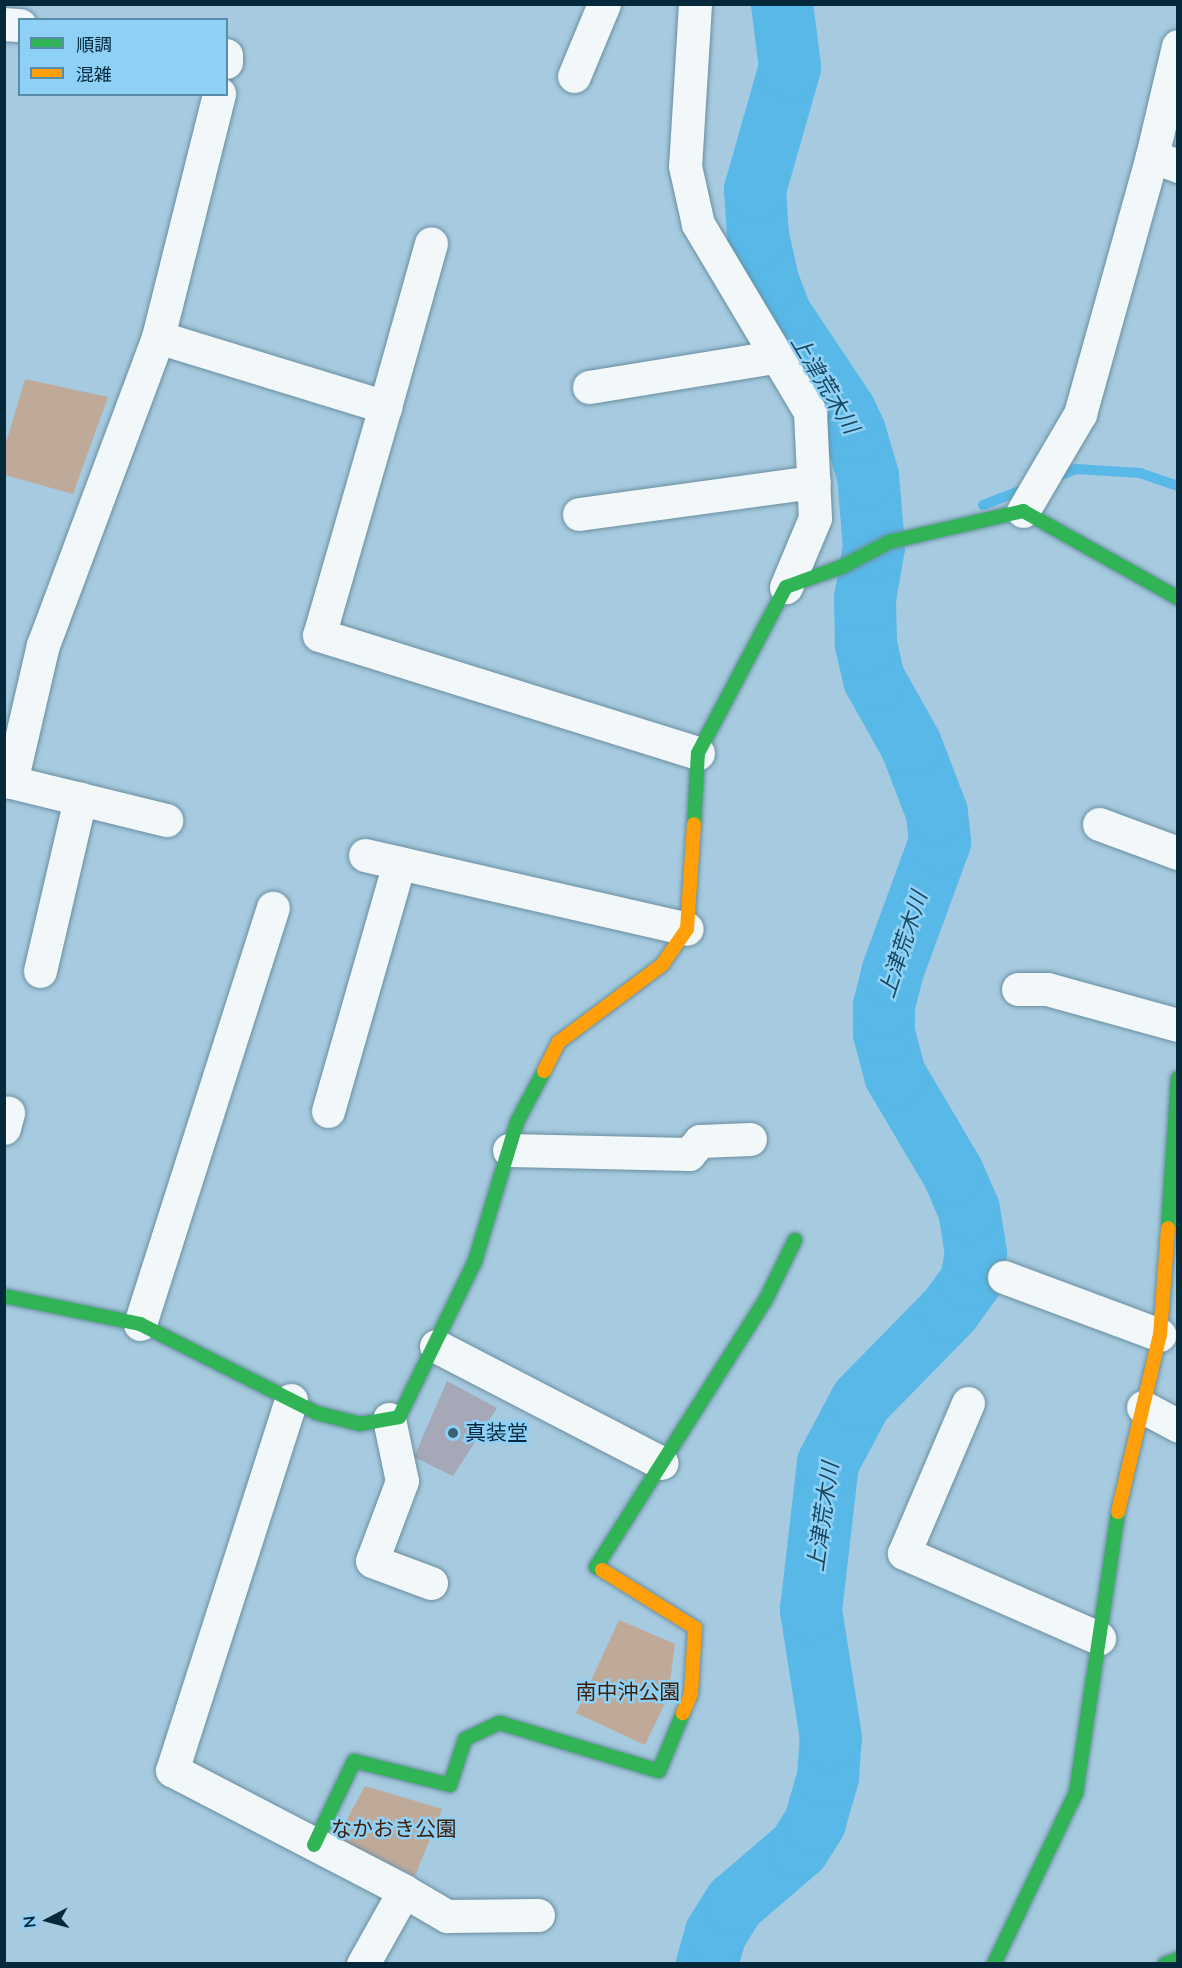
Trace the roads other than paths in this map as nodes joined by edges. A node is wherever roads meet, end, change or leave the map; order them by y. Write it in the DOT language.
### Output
graph roads {
  1 [pos="604,4"];
  2 [pos="695,4"];
  3 [pos="1178,46"];
  4 [pos="574,76"];
  5 [pos="218,96"];
  6 [pos="1165,161"];
  7 [pos="431,243"];
  8 [pos="158,337"];
  9 [pos="775,357"];
  10 [pos="589,387"];
  11 [pos="385,407"];
  12 [pos="814,482"];
  13 [pos="1023,511"];
  14 [pos="579,514"];
  15 [pos="786,587"];
  16 [pos="1178,598"];
  17 [pos="698,753"];
  18 [pos="8,781"];
  19 [pos="80,799"];
  20 [pos="166,820"];
  21 [pos="1099,824"];
  22 [pos="1178,853"];
  23 [pos="365,855"];
  24 [pos="399,863"];
  25 [pos="273,908"];
  26 [pos="687,929"];
  27 [pos="40,971"];
  28 [pos="1018,989"];
  29 [pos="1178,1025"];
  30 [pos="1178,1078"];
  31 [pos="328,1111"];
  32 [pos="750,1138"];
  33 [pos="509,1150"];
  34 [pos="795,1240"];
  35 [pos="1004,1277"];
  36 [pos="4,1296"];
  37 [pos="140,1323"];
  38 [pos="1160,1335"];
  39 [pos="436,1346"];
  40 [pos="291,1400"];
  41 [pos="968,1403"];
  42 [pos="1143,1407"];
  43 [pos="389,1419"];
  44 [pos="1178,1426"];
  45 [pos="662,1463"];
  46 [pos="431,1584"];
  47 [pos="1099,1638"];
  48 [pos="314,1845"];
  49 [pos="404,1891"];
  50 [pos="538,1915"];
  51 [pos="1178,1959"];
  52 [pos="363,1964"];
  53 [pos="994,1964"];
  54 [pos="1165,1964"];
  1 -- 4 [label="street"];
  2 -- 9 [label="street"];
  3 -- 6 [label="street"];
  5 -- 8 [label="street"];
  6 -- 13 [label="street"];
  7 -- 11 [label="street"];
  8 -- 11 [label="street"];
  8 -- 18 [label="street"];
  9 -- 10 [label="street"];
  9 -- 12 [label="street"];
  11 -- 17 [label="street"];
  12 -- 14 [label="street"];
  12 -- 15 [label="street"];
  13 -- 15 [label="main road"];
  13 -- 16 [label="main road"];
  15 -- 17 [label="main road"];
  17 -- 26 [label="main road"];
  18 -- 19 [label="street"];
  19 -- 20 [label="street"];
  19 -- 27 [label="street"];
  21 -- 22 [label="street"];
  23 -- 24 [label="street"];
  24 -- 26 [label="street"];
  24 -- 31 [label="street"];
  25 -- 37 [label="street"];
  26 -- 33 [label="main road"];
  28 -- 29 [label="street"];
  30 -- 38 [label="main road"];
  32 -- 33 [label="street"];
  33 -- 39 [label="main road"];
  34 -- 45 [label="main road"];
  35 -- 38 [label="street"];
  36 -- 37 [label="main road"];
  37 -- 40 [label="main road"];
  38 -- 42 [label="main road"];
  39 -- 43 [label="main road"];
  39 -- 45 [label="street"];
  40 -- 43 [label="main road"];
  40 -- 48 [label="street"];
  41 -- 47 [label="street"];
  42 -- 44 [label="street"];
  42 -- 47 [label="main road"];
  43 -- 46 [label="street"];
  45 -- 48 [label="main road"];
  47 -- 53 [label="main road"];
  48 -- 49 [label="street"];
  49 -- 50 [label="street"];
  49 -- 52 [label="street"];
  51 -- 54 [label="main road"];
}
